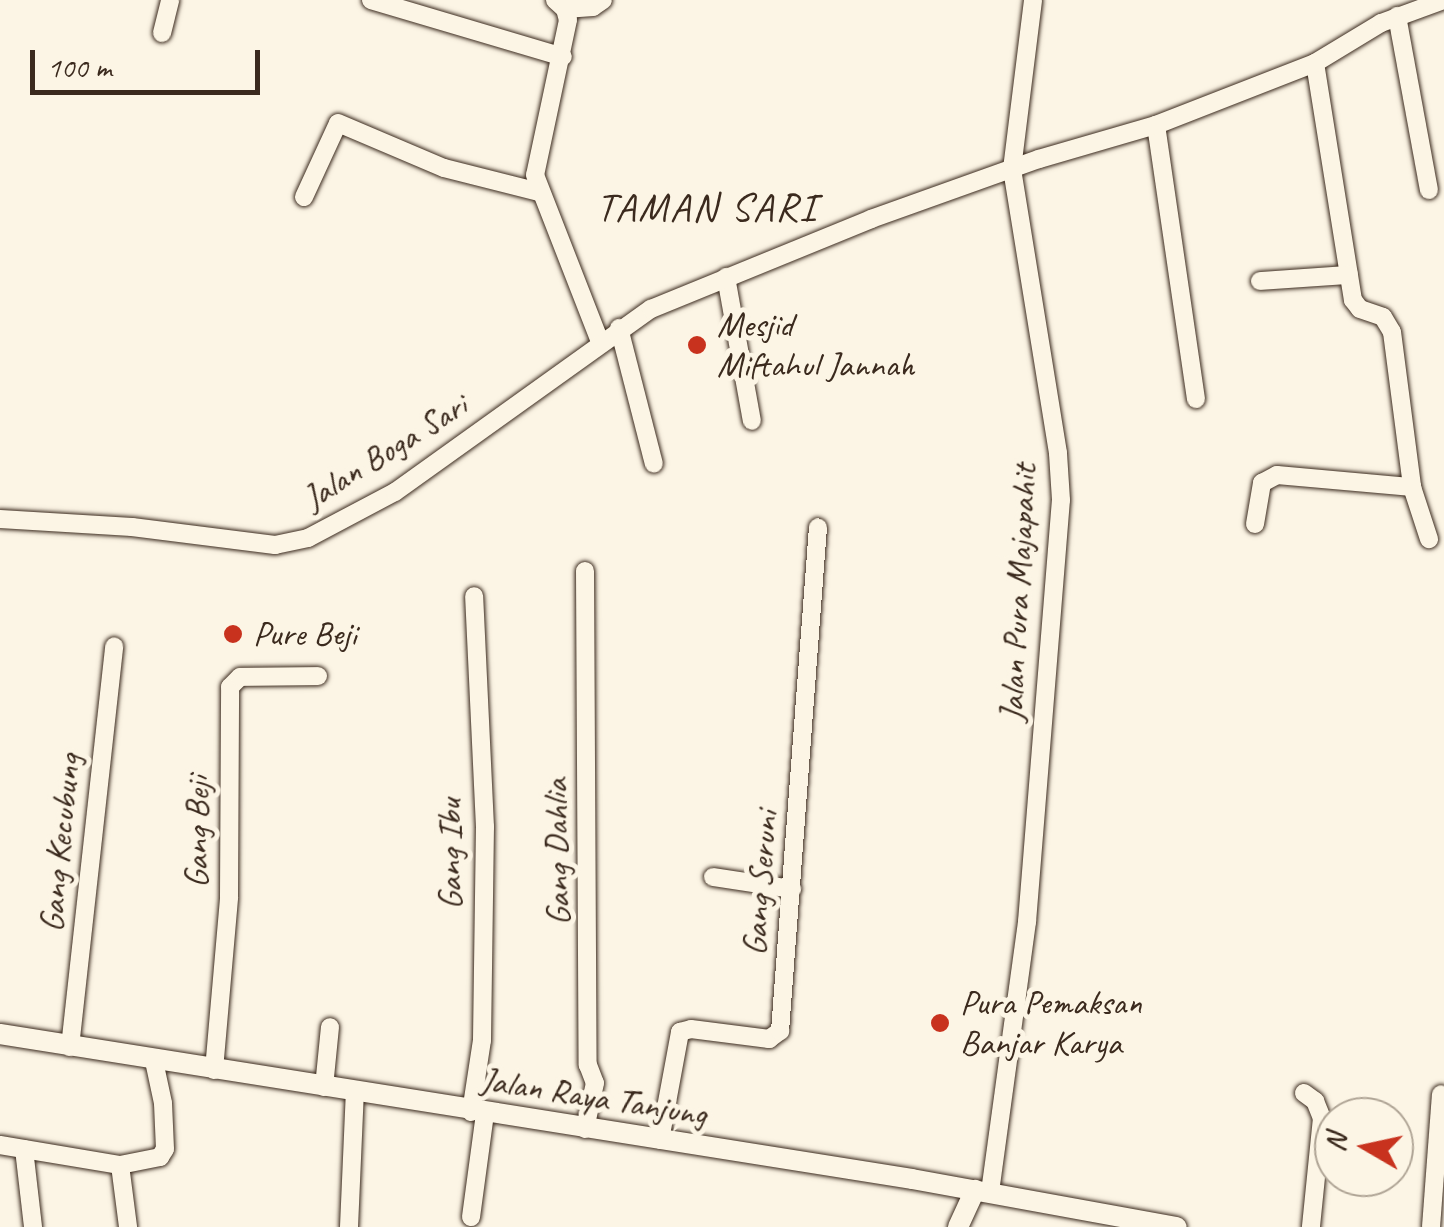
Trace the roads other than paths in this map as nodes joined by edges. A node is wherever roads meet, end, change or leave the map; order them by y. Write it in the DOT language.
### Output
graph roads {
  1 [pos="170,0"];
  2 [pos="371,0"];
  3 [pos="603,0"];
  4 [pos="1033,0"];
  5 [pos="1444,0"];
  6 [pos="560,4"];
  7 [pos="1397,16"];
  8 [pos="162,33"];
  9 [pos="562,57"];
  10 [pos="1315,63"];
  11 [pos="1156,124"];
  12 [pos="1012,169"];
  13 [pos="1429,190"];
  14 [pos="539,192"];
  15 [pos="304,197"];
  16 [pos="1349,275"];
  17 [pos="726,277"];
  18 [pos="1260,281"];
  19 [pos="619,328"];
  20 [pos="600,342"];
  21 [pos="1196,399"];
  22 [pos="752,422"];
  23 [pos="654,464"];
  24 [pos="1412,487"];
  25 [pos="0,518"];
  26 [pos="1256,524"];
  27 [pos="818,527"];
  28 [pos="1429,539"];
  29 [pos="585,572"];
  30 [pos="474,596"];
  31 [pos="114,646"];
  32 [pos="318,676"];
  33 [pos="713,877"];
  34 [pos="792,889"];
  35 [pos="330,1026"];
  36 [pos="0,1034"];
  37 [pos="70,1047"];
  38 [pos="154,1060"];
  39 [pos="214,1070"];
  40 [pos="324,1088"];
  41 [pos="355,1092"];
  42 [pos="1304,1093"];
  43 [pos="1442,1094"];
  44 [pos="478,1113"];
  45 [pos="585,1129"];
  46 [pos="660,1140"];
  47 [pos="0,1145"];
  48 [pos="24,1149"];
  49 [pos="120,1166"];
  50 [pos="982,1191"];
  51 [pos="472,1217"];
  52 [pos="1109,1221"];
  53 [pos="33,1227"];
  54 [pos="128,1227"];
  55 [pos="349,1227"];
  56 [pos="958,1227"];
  57 [pos="1177,1227"];
  58 [pos="1312,1227"];
  59 [pos="1432,1227"];
  1 -- 8 [label="street"];
  2 -- 9 [label="street"];
  3 -- 6 [label="street"];
  4 -- 12 [label="street, Jalan Pura Majapahit"];
  5 -- 7 [label="street, Jalan Boga Sari"];
  6 -- 9 [label="street"];
  7 -- 10 [label="street, Jalan Boga Sari"];
  7 -- 13 [label="street"];
  9 -- 14 [label="street"];
  10 -- 11 [label="street, Jalan Boga Sari"];
  10 -- 16 [label="street"];
  11 -- 12 [label="street, Jalan Boga Sari"];
  11 -- 21 [label="street"];
  12 -- 17 [label="street, Jalan Boga Sari"];
  12 -- 50 [label="street, Jalan Pura Majapahit"];
  14 -- 15 [label="street"];
  14 -- 20 [label="street"];
  16 -- 18 [label="street"];
  16 -- 24 [label="street"];
  17 -- 19 [label="street, Jalan Boga Sari"];
  17 -- 22 [label="street"];
  19 -- 20 [label="street, Jalan Boga Sari"];
  19 -- 23 [label="street"];
  20 -- 25 [label="street, Jalan Boga Sari"];
  24 -- 26 [label="street"];
  24 -- 28 [label="street"];
  27 -- 34 [label="street, Gang Seruni"];
  29 -- 45 [label="street, Gang Dahlia"];
  30 -- 44 [label="street, Gang Ibu"];
  31 -- 37 [label="street, Gang Kecubung"];
  32 -- 39 [label="street, Gang Beji"];
  33 -- 34 [label="street"];
  34 -- 46 [label="street, Gang Seruni"];
  35 -- 40 [label="street"];
  36 -- 37 [label="main road, Jalan Raya Tanjung"];
  37 -- 38 [label="main road, Jalan Raya Tanjung"];
  38 -- 39 [label="main road, Jalan Raya Tanjung"];
  38 -- 49 [label="street"];
  39 -- 40 [label="main road, Jalan Raya Tanjung"];
  40 -- 41 [label="main road, Jalan Raya Tanjung"];
  41 -- 44 [label="main road, Jalan Raya Tanjung"];
  41 -- 55 [label="street"];
  42 -- 58 [label="street"];
  43 -- 59 [label="street"];
  44 -- 45 [label="main road, Jalan Raya Tanjung"];
  44 -- 51 [label="street, Gang Ibu"];
  45 -- 46 [label="main road, Jalan Raya Tanjung"];
  46 -- 50 [label="main road, Jalan Raya Tanjung"];
  47 -- 48 [label="street"];
  48 -- 49 [label="street"];
  48 -- 53 [label="street"];
  49 -- 54 [label="street"];
  50 -- 52 [label="main road, Jalan Raya Tanjung"];
  50 -- 56 [label="main road"];
  52 -- 57 [label="main road, Jalan Raya Tanjung"];
}
